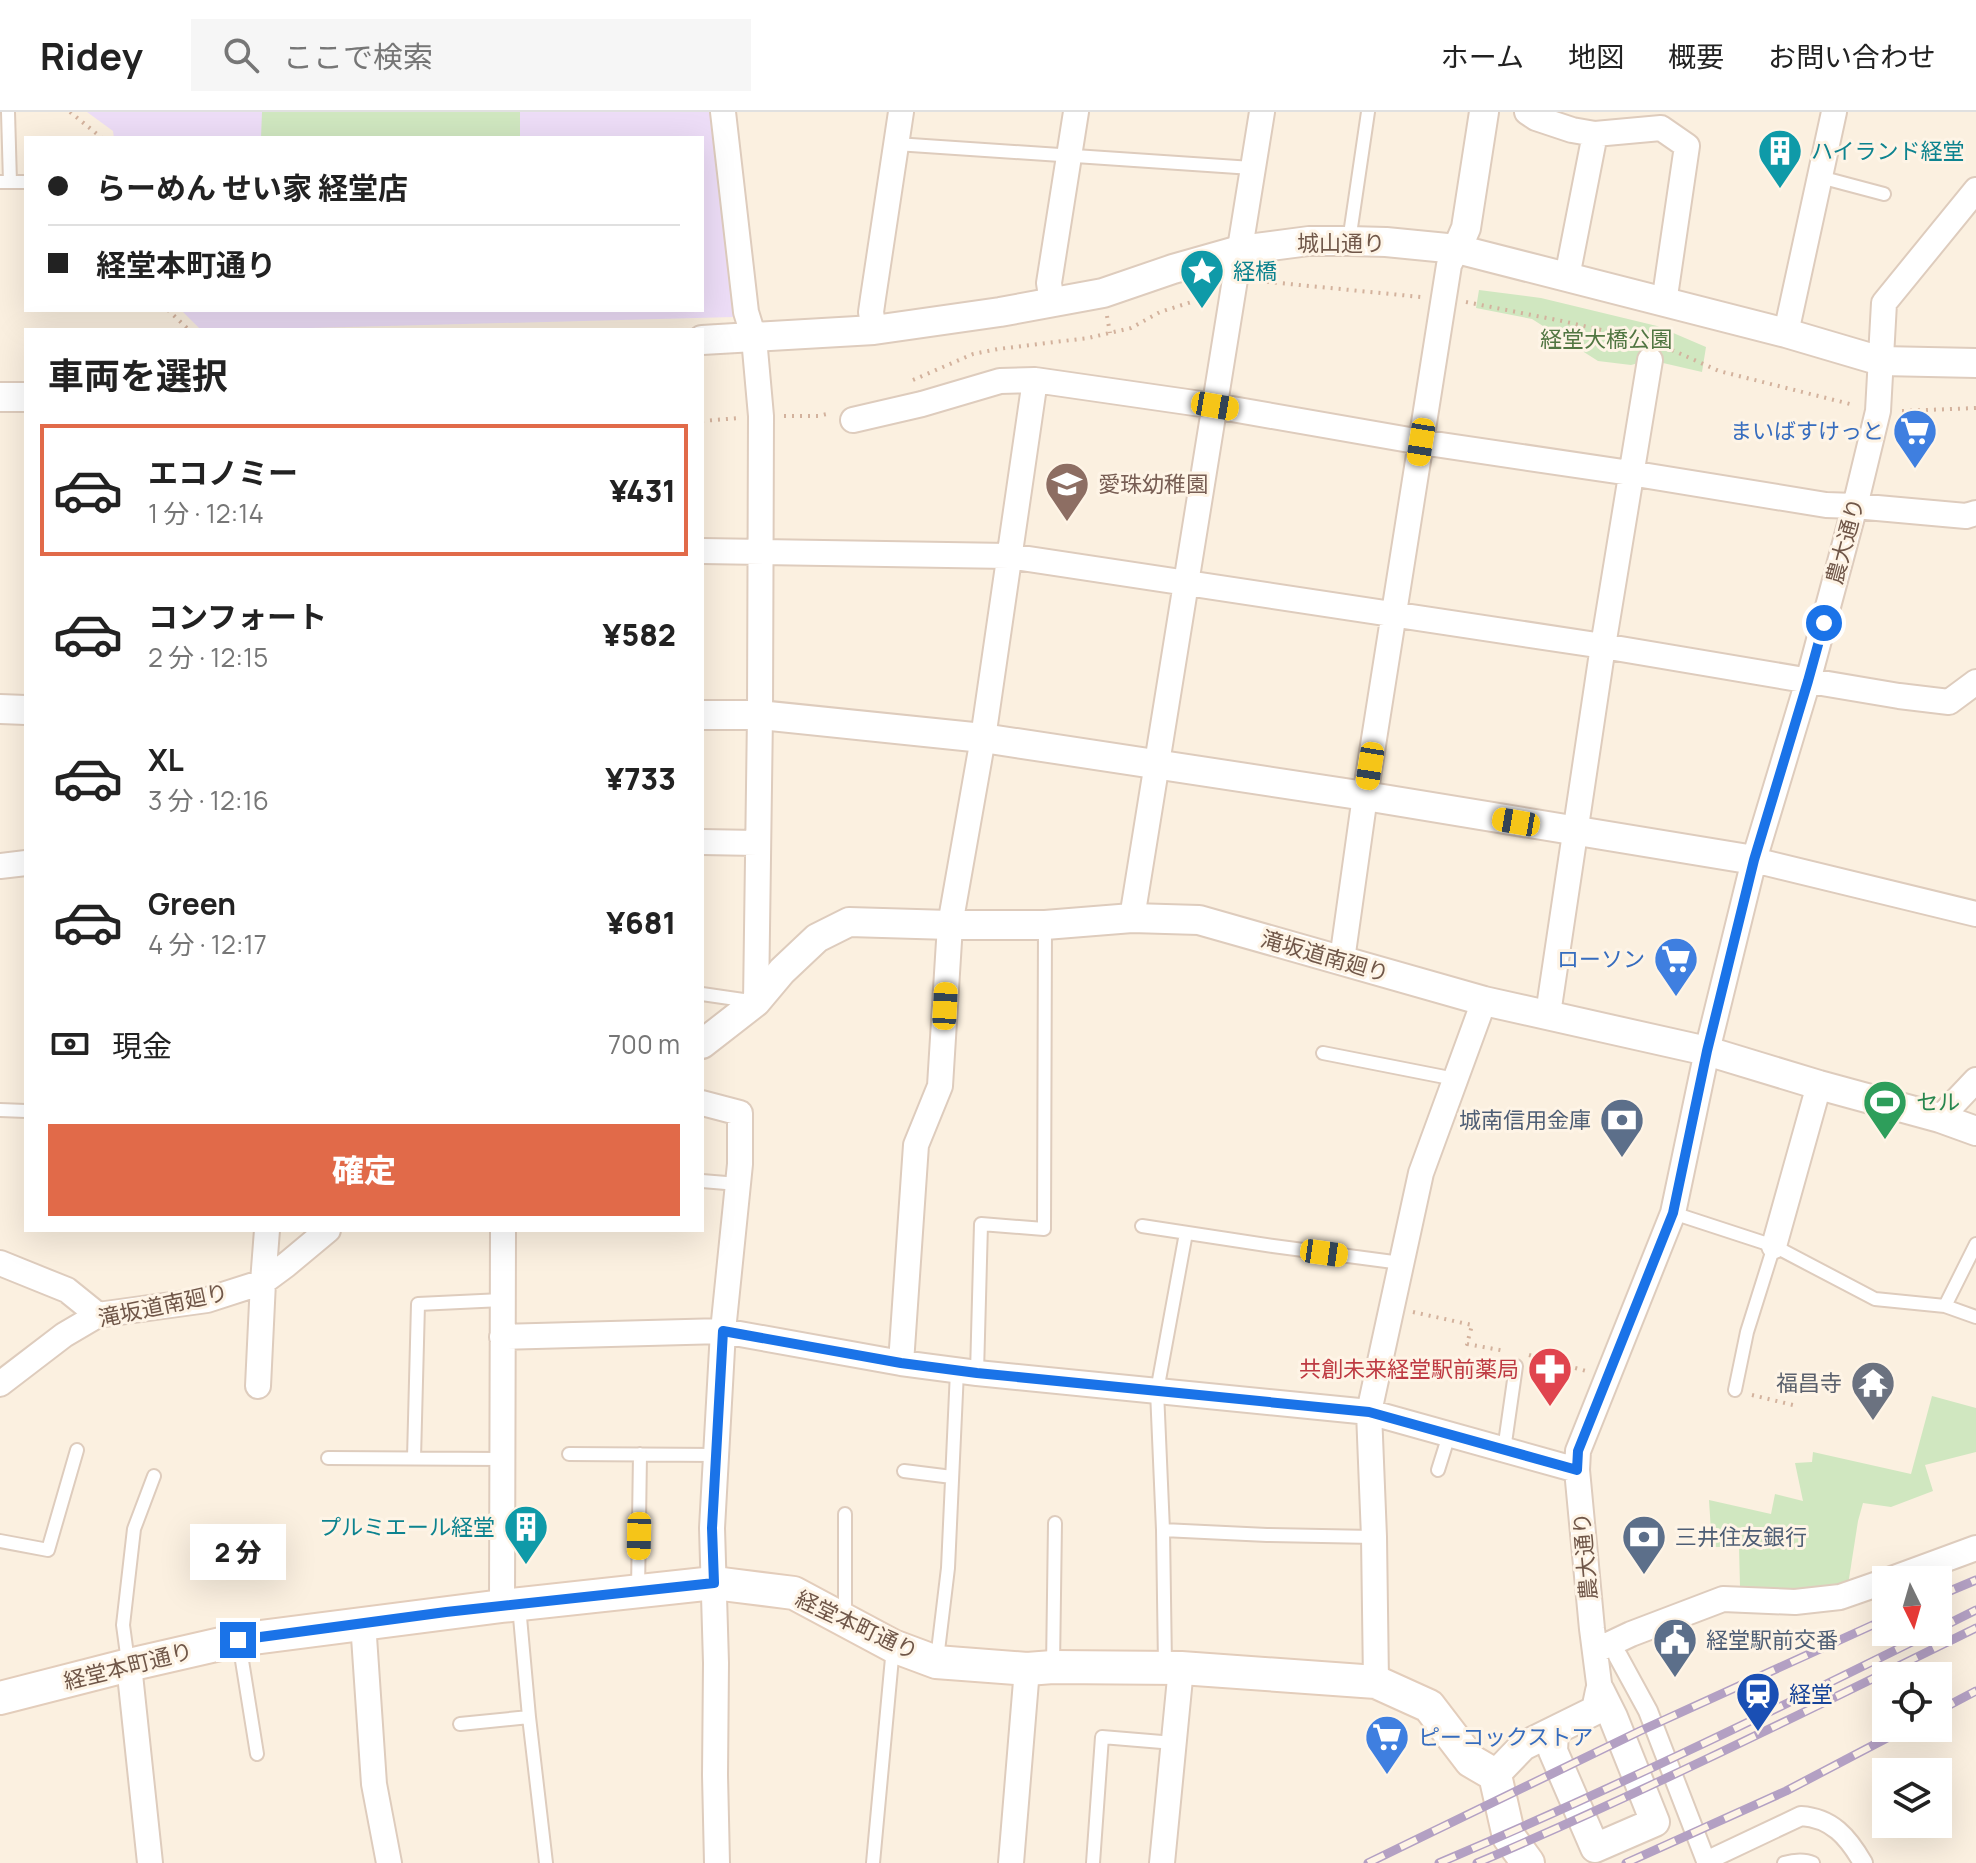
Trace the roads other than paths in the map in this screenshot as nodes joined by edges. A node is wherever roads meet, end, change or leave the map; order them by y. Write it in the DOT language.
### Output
graph roads {
  1 [pos="8,112"];
  2 [pos="723,112"];
  3 [pos="901,112"];
  4 [pos="1076,112"];
  5 [pos="1262,112"];
  6 [pos="1368,112"];
  7 [pos="1484,112"];
  8 [pos="1527,112"];
  9 [pos="1834,112"];
  10 [pos="1595,134"];
  11 [pos="896,144"];
  12 [pos="1070,154"];
  13 [pos="1252,168"];
  14 [pos="1820,177"];
  15 [pos="5,182"];
  16 [pos="1976,190"];
  17 [pos="1884,194"];
  18 [pos="1349,241"];
  19 [pos="1457,249"];
  20 [pos="1237,263"];
  21 [pos="1567,277"];
  22 [pos="1052,303"];
  23 [pos="1664,303"];
  24 [pos="874,330"];
  25 [pos="1786,333"];
  26 [pos="754,338"];
  27 [pos="704,340"];
  28 [pos="1653,349"];
  29 [pos="1881,361"];
  30 [pos="1976,363"];
  31 [pos="1035,380"];
  32 [pos="0,397"];
  33 [pos="24,397"];
  34 [pos="1215,406"];
  35 [pos="847,415"];
  36 [pos="1421,442"];
  37 [pos="1630,473"];
  38 [pos="1855,506"];
  39 [pos="1976,513"];
  40 [pos="704,551"];
  41 [pos="761,551"];
  42 [pos="1009,556"];
  43 [pos="1186,583"];
  44 [pos="1394,614"];
  45 [pos="1603,646"];
  46 [pos="1808,681"];
  47 [pos="1976,682"];
  48 [pos="0,709"];
  49 [pos="24,710"];
  50 [pos="704,715"];
  51 [pos="760,715"];
  52 [pos="983,738"];
  53 [pos="1158,764"];
  54 [pos="1365,796"];
  55 [pos="1576,832"];
  56 [pos="704,842"];
  57 [pos="757,843"];
  58 [pos="1754,860"];
  59 [pos="24,863"];
  60 [pos="0,866"];
  61 [pos="1976,914"];
  62 [pos="1132,918"];
  63 [pos="950,925"];
  64 [pos="1045,925"];
  65 [pos="1342,960"];
  66 [pos="704,994"];
  67 [pos="1484,1001"];
  68 [pos="756,1002"];
  69 [pos="1548,1014"];
  70 [pos="704,1042"];
  71 [pos="1707,1051"];
  72 [pos="1323,1053"];
  73 [pos="1455,1079"];
  74 [pos="1976,1080"];
  75 [pos="1819,1085"];
  76 [pos="704,1104"];
  77 [pos="0,1110"];
  78 [pos="24,1111"];
  79 [pos="1940,1118"];
  80 [pos="1976,1131"];
  81 [pos="739,1174"];
  82 [pos="704,1181"];
  83 [pos="1673,1213"];
  84 [pos="1142,1226"];
  85 [pos="267,1232"];
  86 [pos="326,1232"];
  87 [pos="503,1232"];
  88 [pos="1186,1233"];
  89 [pos="1976,1244"];
  90 [pos="1774,1246"];
  91 [pos="0,1263"];
  92 [pos="1401,1263"];
  93 [pos="263,1282"];
  94 [pos="502,1300"];
  95 [pos="1945,1306"];
  96 [pos="98,1315"];
  97 [pos="1976,1317"];
  98 [pos="723,1331"];
  99 [pos="502,1337"];
  100 [pos="901,1363"];
  101 [pos="1516,1366"];
  102 [pos="967,1372"];
  103 [pos="0,1384"];
  104 [pos="258,1386"];
  105 [pos="1735,1390"];
  106 [pos="1157,1391"];
  107 [pos="1369,1412"];
  108 [pos="1449,1435"];
  109 [pos="77,1450"];
  110 [pos="1504,1450"];
  111 [pos="569,1454"];
  112 [pos="640,1454"];
  113 [pos="716,1455"];
  114 [pos="328,1458"];
  115 [pos="414,1458"];
  116 [pos="502,1459"];
  117 [pos="1438,1470"];
  118 [pos="1577,1470"];
  119 [pos="904,1471"];
  120 [pos="154,1476"];
  121 [pos="952,1477"];
  122 [pos="845,1514"];
  123 [pos="1055,1523"];
  124 [pos="1163,1530"];
  125 [pos="1374,1537"];
  126 [pos="0,1541"];
  127 [pos="1976,1548"];
  128 [pos="1926,1566"];
  129 [pos="714,1583"];
  130 [pos="1872,1586"];
  131 [pos="638,1591"];
  132 [pos="510,1605"];
  133 [pos="845,1621"];
  134 [pos="363,1622"];
  135 [pos="238,1640"];
  136 [pos="893,1646"];
  137 [pos="1606,1654"];
  138 [pos="936,1662"];
  139 [pos="129,1665"];
  140 [pos="1040,1668"];
  141 [pos="1173,1668"];
  142 [pos="1376,1682"];
  143 [pos="1600,1691"];
  144 [pos="0,1698"];
  145 [pos="529,1717"];
  146 [pos="460,1724"];
  147 [pos="1554,1731"];
  148 [pos="1174,1743"];
  149 [pos="257,1754"];
  150 [pos="1495,1775"];
  151 [pos="1706,1862"];
  152 [pos="150,1863"];
  153 [pos="389,1863"];
  154 [pos="546,1863"];
  155 [pos="717,1863"];
  156 [pos="873,1863"];
  157 [pos="1011,1863"];
  158 [pos="1093,1863"];
  159 [pos="1162,1863"];
  160 [pos="1528,1863"];
  161 [pos="1784,1863"];
  162 [pos="1813,1863"];
  163 [pos="1863,1863"];
  1 -- 15 [label="lane"];
  2 -- 26 [label="street"];
  3 -- 11 [label="street"];
  4 -- 12 [label="street"];
  5 -- 13 [label="street"];
  6 -- 18 [label="lane"];
  7 -- 19 [label="street"];
  8 -- 10 [label="street"];
  9 -- 14 [label="street"];
  10 -- 21 [label="street"];
  10 -- 23 [label="street"];
  11 -- 12 [label="lane"];
  11 -- 24 [label="street"];
  12 -- 13 [label="lane"];
  12 -- 22 [label="street"];
  13 -- 20 [label="street"];
  14 -- 17 [label="lane"];
  14 -- 25 [label="street"];
  16 -- 29 [label="street, 農大通り"];
  18 -- 19 [label="street, 城山通り"];
  18 -- 20 [label="street, 城山通り"];
  19 -- 21 [label="street, 城山通り"];
  19 -- 36 [label="street"];
  20 -- 22 [label="street, 城山通り"];
  20 -- 34 [label="street"];
  21 -- 23 [label="street, 城山通り"];
  22 -- 24 [label="street, 城山通り"];
  23 -- 25 [label="street, 城山通り"];
  24 -- 26 [label="street, 城山通り"];
  25 -- 29 [label="street, 城山通り"];
  26 -- 27 [label="street, 城山通り"];
  26 -- 41 [label="street"];
  28 -- 37 [label="street"];
  29 -- 30 [label="street, 城山通り"];
  29 -- 38 [label="street, 農大通り"];
  31 -- 34 [label="street"];
  31 -- 35 [label="street"];
  31 -- 42 [label="street"];
  32 -- 33 [label="street"];
  34 -- 36 [label="street"];
  34 -- 43 [label="street"];
  36 -- 37 [label="street"];
  36 -- 44 [label="street"];
  37 -- 38 [label="street"];
  37 -- 45 [label="street"];
  38 -- 39 [label="street"];
  38 -- 46 [label="street, 農大通り"];
  40 -- 41 [label="street"];
  41 -- 42 [label="street"];
  41 -- 51 [label="street"];
  42 -- 43 [label="street"];
  42 -- 52 [label="street"];
  43 -- 44 [label="street"];
  43 -- 53 [label="street"];
  44 -- 45 [label="street"];
  44 -- 54 [label="street"];
  45 -- 46 [label="street"];
  45 -- 55 [label="street"];
  46 -- 47 [label="street"];
  46 -- 58 [label="street, 農大通り"];
  48 -- 49 [label="street"];
  50 -- 51 [label="street"];
  51 -- 52 [label="street"];
  51 -- 57 [label="street"];
  52 -- 53 [label="street"];
  52 -- 63 [label="street"];
  53 -- 54 [label="street"];
  53 -- 62 [label="street"];
  54 -- 55 [label="street"];
  54 -- 65 [label="street"];
  55 -- 58 [label="street"];
  55 -- 69 [label="street"];
  56 -- 57 [label="street"];
  57 -- 68 [label="street"];
  58 -- 61 [label="street"];
  58 -- 71 [label="street, 農大通り"];
  59 -- 60 [label="street"];
  62 -- 64 [label="street, 滝坂道南廻り"];
  62 -- 65 [label="street, 滝坂道南廻り"];
  63 -- 64 [label="street, 滝坂道南廻り"];
  63 -- 68 [label="street, 滝坂道南廻り"];
  63 -- 100 [label="street"];
  64 -- 102 [label="lane"];
  65 -- 67 [label="street, 滝坂道南廻り"];
  66 -- 68 [label="lane"];
  67 -- 69 [label="street, 滝坂道南廻り"];
  67 -- 73 [label="street"];
  68 -- 70 [label="street, 滝坂道南廻り"];
  69 -- 71 [label="street, 滝坂道南廻り"];
  71 -- 75 [label="street, 滝坂道南廻り"];
  71 -- 83 [label="street, 農大通り"];
  72 -- 73 [label="lane"];
  73 -- 92 [label="street"];
  74 -- 79 [label="street"];
  75 -- 79 [label="street, 滝坂道南廻り"];
  75 -- 90 [label="street"];
  76 -- 81 [label="street"];
  77 -- 78 [label="lane"];
  79 -- 80 [label="street, 滝坂道南廻り"];
  81 -- 82 [label="lane"];
  81 -- 98 [label="street"];
  83 -- 90 [label="lane"];
  83 -- 118 [label="street, 農大通り"];
  84 -- 88 [label="lane"];
  85 -- 93 [label="street"];
  86 -- 93 [label="street, 滝坂道南廻り"];
  87 -- 94 [label="street"];
  88 -- 92 [label="lane"];
  88 -- 106 [label="lane"];
  89 -- 95 [label="lane"];
  90 -- 95 [label="lane"];
  90 -- 105 [label="lane"];
  91 -- 96 [label="street"];
  92 -- 107 [label="street"];
  93 -- 96 [label="street, 滝坂道南廻り"];
  93 -- 104 [label="street"];
  94 -- 99 [label="street"];
  94 -- 115 [label="lane"];
  95 -- 97 [label="lane"];
  96 -- 103 [label="street, 滝坂道南廻り"];
  98 -- 99 [label="street"];
  98 -- 100 [label="street"];
  98 -- 113 [label="street"];
  99 -- 116 [label="street"];
  100 -- 102 [label="street"];
  101 -- 110 [label="lane"];
  102 -- 106 [label="street"];
  102 -- 121 [label="lane"];
  106 -- 107 [label="street"];
  106 -- 124 [label="lane"];
  107 -- 108 [label="street"];
  107 -- 125 [label="street"];
  108 -- 110 [label="street"];
  108 -- 117 [label="lane"];
  109 -- 126 [label="lane"];
  110 -- 118 [label="street"];
  111 -- 112 [label="lane"];
  112 -- 113 [label="lane"];
  112 -- 131 [label="lane"];
  113 -- 129 [label="street"];
  114 -- 115 [label="lane"];
  115 -- 116 [label="lane"];
  116 -- 132 [label="street"];
  118 -- 137 [label="street, 農大通り"];
  119 -- 121 [label="lane"];
  120 -- 139 [label="lane"];
  121 -- 138 [label="lane"];
  122 -- 133 [label="lane"];
  123 -- 140 [label="lane"];
  124 -- 125 [label="lane"];
  124 -- 141 [label="lane"];
  125 -- 142 [label="street"];
  127 -- 128 [label="street"];
  129 -- 131 [label="main road, 経堂本町通り"];
  129 -- 133 [label="main road, 経堂本町通り"];
  129 -- 155 [label="street"];
  130 -- 137 [label="street"];
  131 -- 132 [label="main road, 経堂本町通り"];
  132 -- 134 [label="main road, 経堂本町通り"];
  132 -- 145 [label="lane"];
  133 -- 136 [label="main road, 経堂本町通り"];
  134 -- 135 [label="main road, 経堂本町通り"];
  134 -- 153 [label="street"];
  135 -- 139 [label="main road, 経堂本町通り"];
  135 -- 149 [label="lane"];
  136 -- 138 [label="main road, 経堂本町通り"];
  136 -- 156 [label="lane"];
  137 -- 143 [label="street, 農大通り"];
  137 -- 151 [label="street"];
  138 -- 140 [label="main road, 経堂本町通り"];
  139 -- 144 [label="main road, 経堂本町通り"];
  139 -- 152 [label="street"];
  140 -- 141 [label="main road, 経堂本町通り"];
  140 -- 157 [label="street"];
  141 -- 142 [label="main road, 経堂本町通り"];
  141 -- 148 [label="street"];
  142 -- 150 [label="main road, 経堂本町通り"];
  143 -- 147 [label="street"];
  143 -- 147 [label="street"];
  145 -- 146 [label="lane"];
  145 -- 154 [label="lane"];
  147 -- 150 [label="street"];
  148 -- 158 [label="lane"];
  148 -- 159 [label="street"];
  150 -- 160 [label="main road"];
  151 -- 163 [label="street"];
  161 -- 162 [label="lane"];
}
